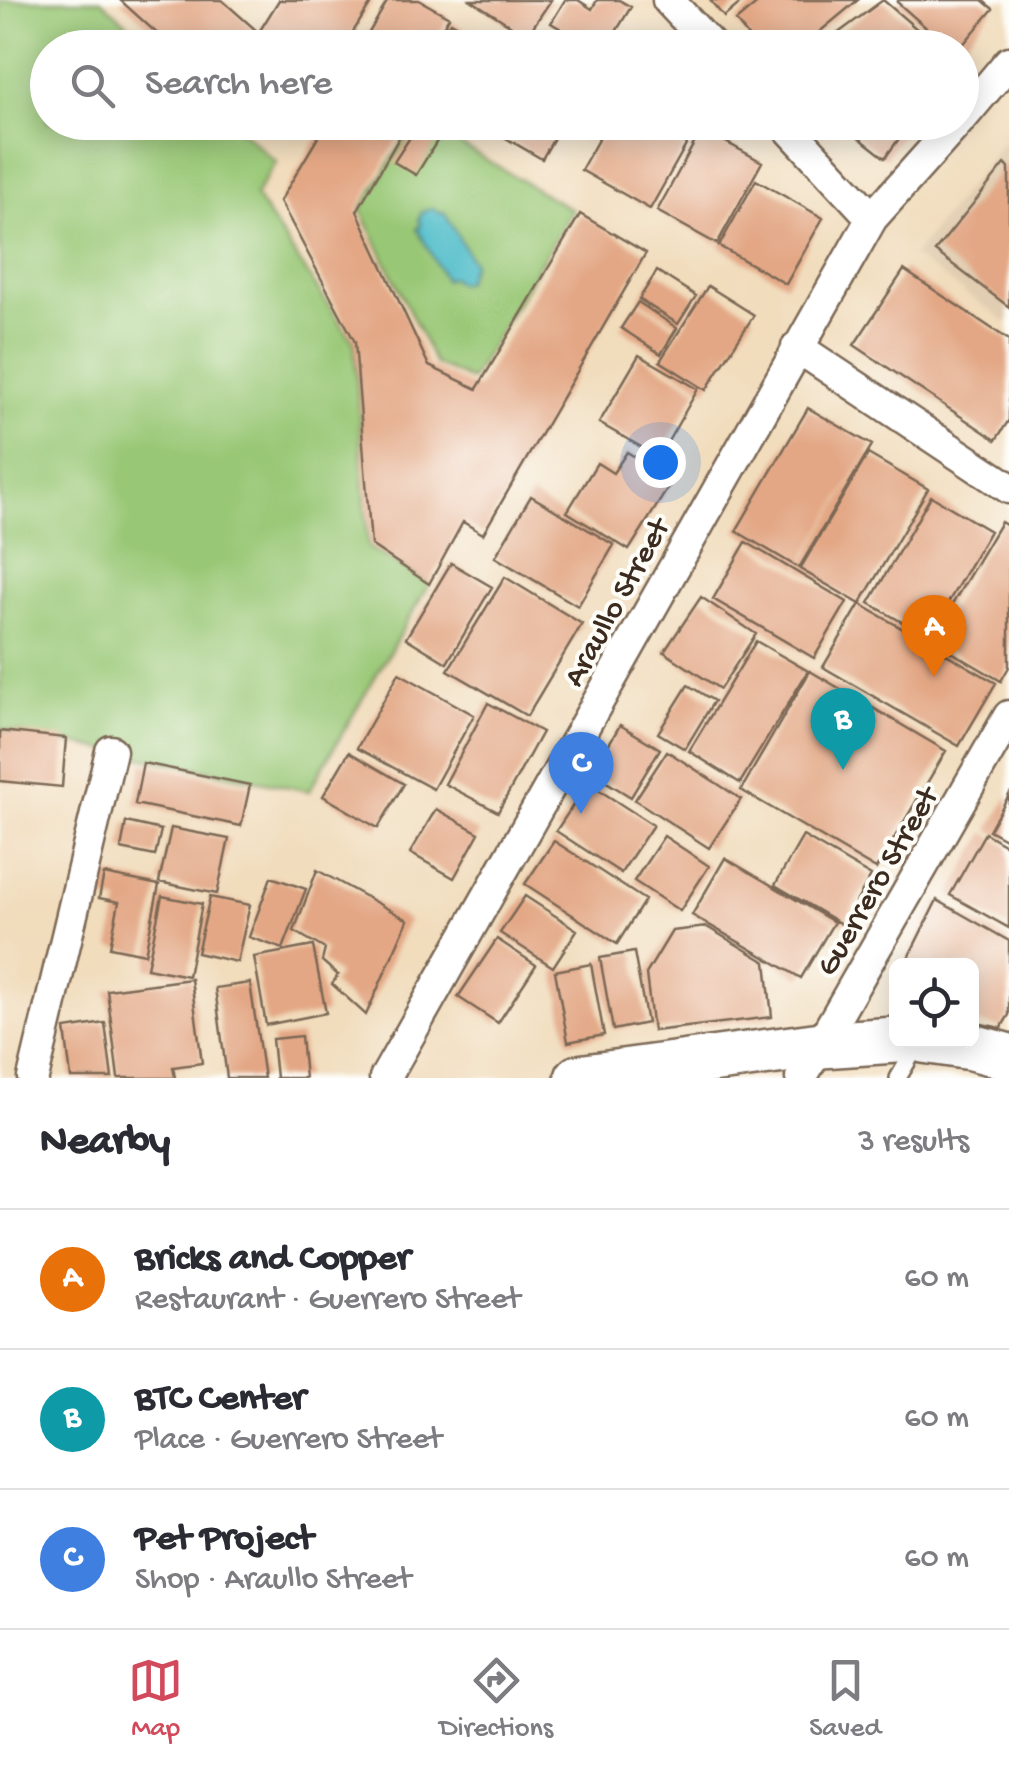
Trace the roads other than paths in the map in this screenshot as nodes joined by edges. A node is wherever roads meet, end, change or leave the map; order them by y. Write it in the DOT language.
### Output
graph roads {
  1 [pos="668,0"];
  2 [pos="696,30"];
  3 [pos="1009,62"];
  4 [pos="979,98"];
  5 [pos="800,140"];
  6 [pos="942,140"];
  7 [pos="872,218"];
  8 [pos="797,346"];
  9 [pos="1009,488"];
  10 [pos="1009,716"];
  11 [pos="112,752"];
  12 [pos="889,1042"];
  13 [pos="916,1048"];
  14 [pos="976,1048"];
  15 [pos="1009,1057"];
  16 [pos="811,1061"];
  17 [pos="33,1078"];
  18 [pos="385,1078"];
  19 [pos="578,1078"];
  20 [pos="898,1078"];
  1 -- 2 [label="street"];
  3 -- 4 [label="street, Araullo Street"];
  5 -- 7 [label="street"];
  6 -- 7 [label="street, Araullo Street"];
  7 -- 8 [label="street, Araullo Street"];
  8 -- 9 [label="street"];
  8 -- 18 [label="street, Araullo Street"];
  10 -- 16 [label="street, Guerrero Street"];
  11 -- 17 [label="street"];
  12 -- 16 [label="main road"];
  13 -- 20 [label="lane"];
  14 -- 15 [label="main road"];
  16 -- 19 [label="main road"];
}
